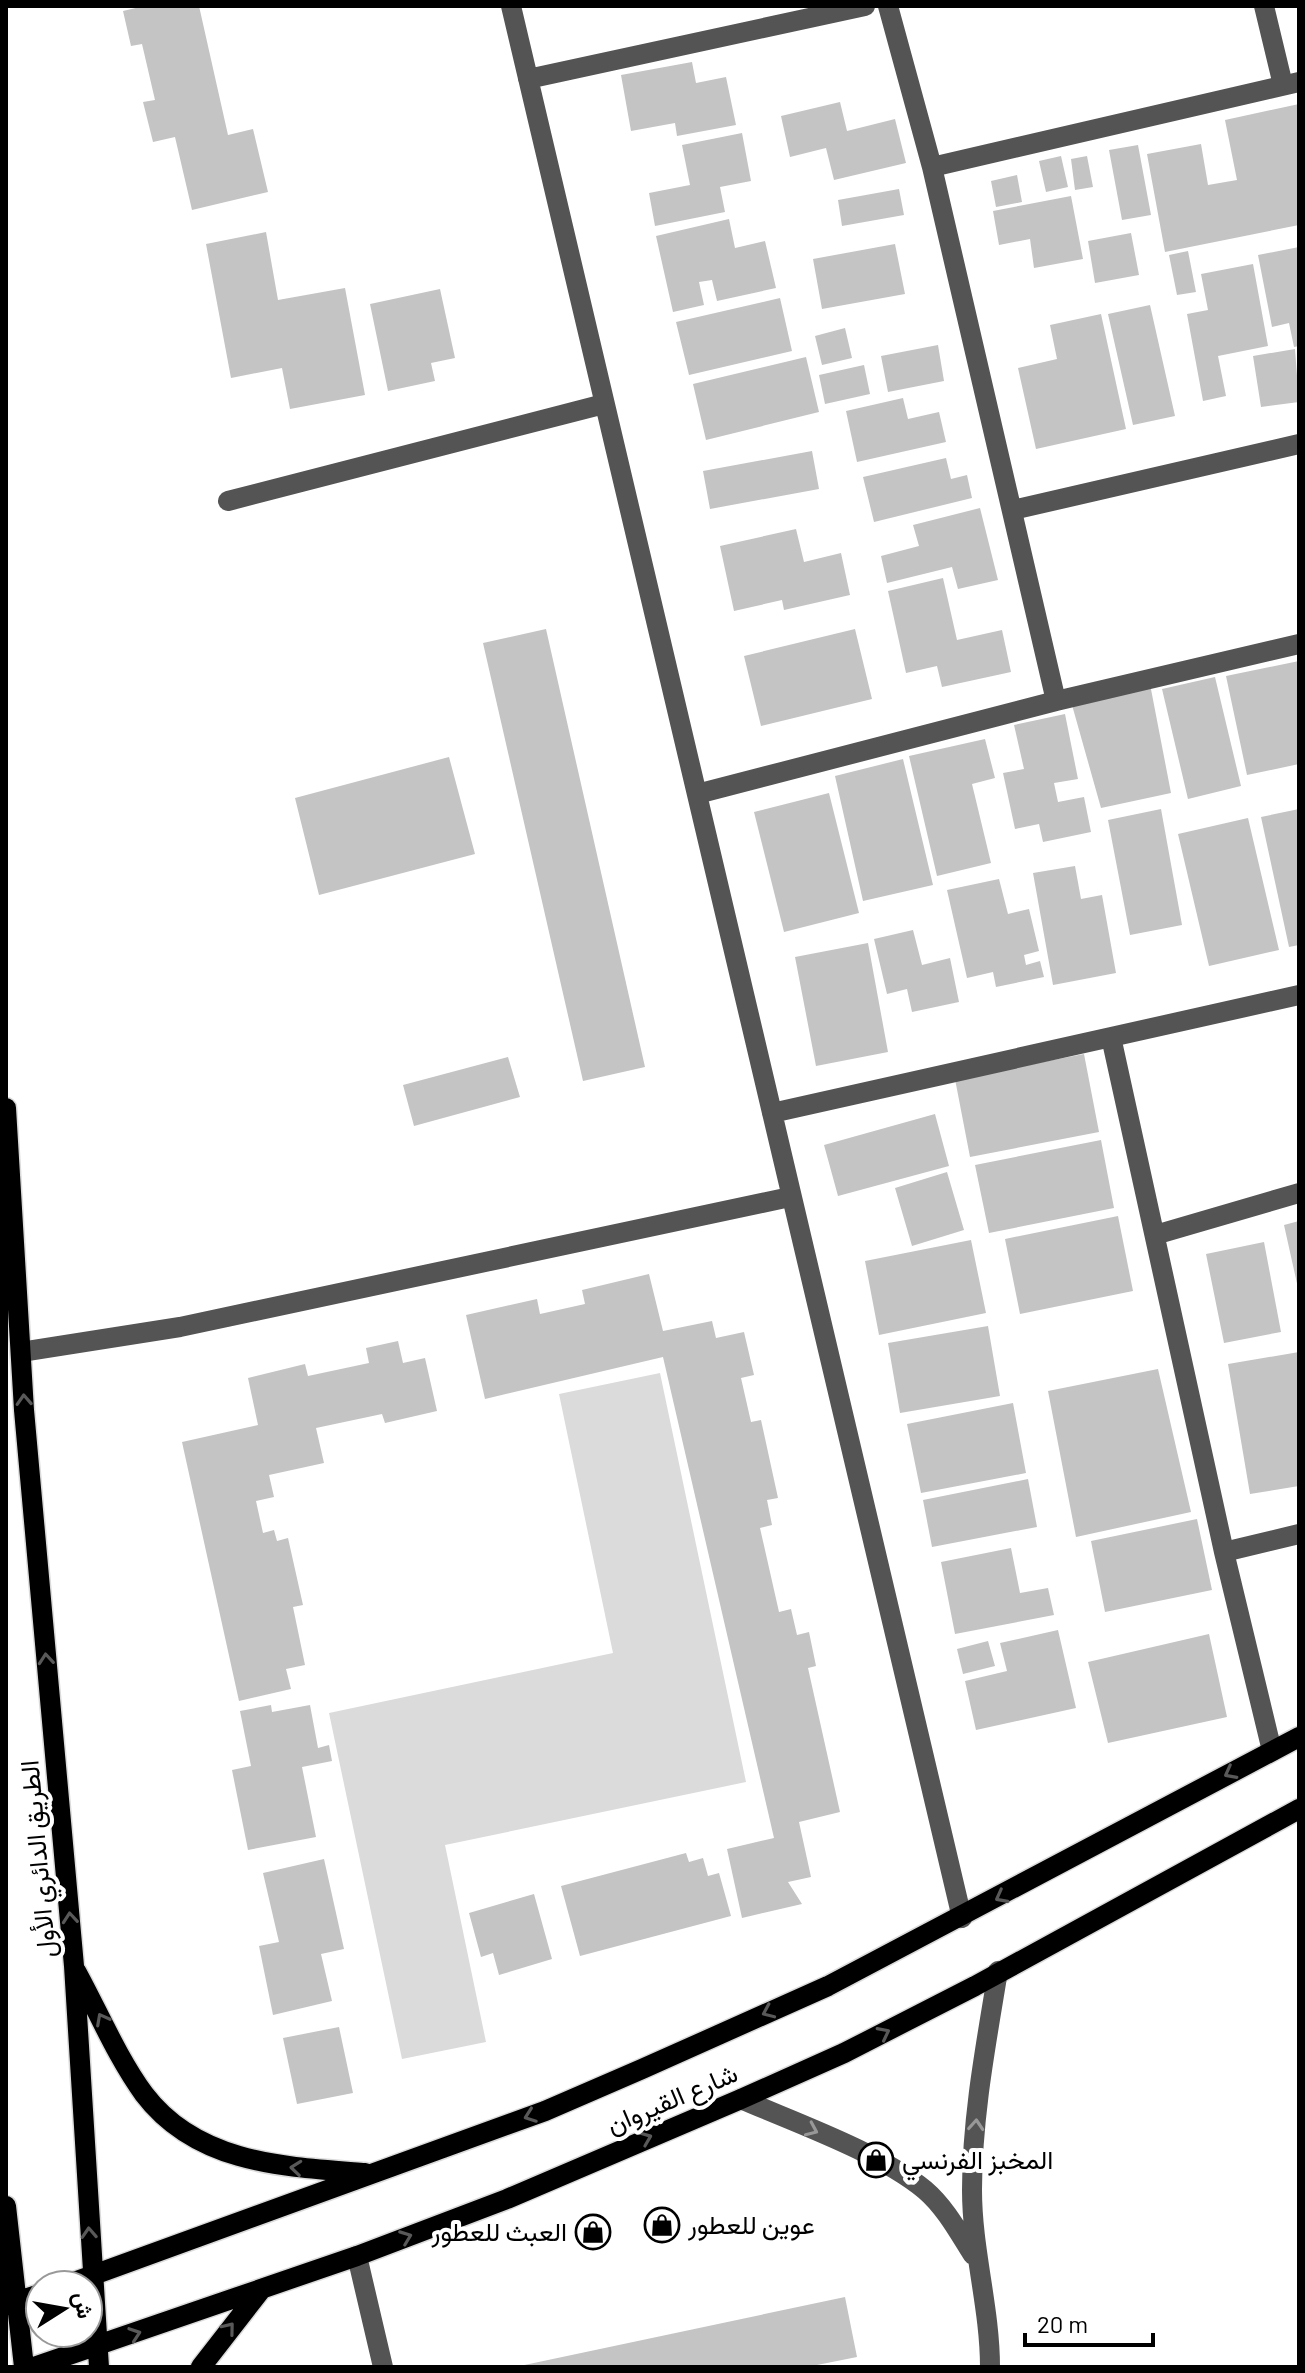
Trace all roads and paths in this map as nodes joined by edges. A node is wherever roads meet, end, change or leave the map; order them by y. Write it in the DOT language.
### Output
graph roads {
  1 [pos="511,6"];
  2 [pos="865,6"];
  3 [pos="888,6"];
  4 [pos="1264,6"];
  5 [pos="528,79"];
  6 [pos="1291,83"];
  7 [pos="932,167"];
  8 [pos="604,404"];
  9 [pos="1299,444"];
  10 [pos="228,501"];
  11 [pos="1013,510"];
  12 [pos="1299,644"];
  13 [pos="1056,701"];
  14 [pos="697,794"];
  15 [pos="1299,995"];
  16 [pos="1111,1037"];
  17 [pos="6,1108"];
  18 [pos="772,1113"];
  19 [pos="1299,1193"];
  20 [pos="790,1197"];
  21 [pos="1155,1235"];
  22 [pos="21,1352"];
  23 [pos="1299,1534"];
  24 [pos="1224,1552"];
  25 [pos="1299,1737"];
  26 [pos="1272,1751"];
  27 [pos="1299,1809"];
  28 [pos="962,1918"];
  29 [pos="74,1966"];
  30 [pos="998,1971"];
  31 [pos="741,2099"];
  32 [pos="373,2174"];
  33 [pos="6,2206"];
  34 [pos="357,2256"];
  35 [pos="975,2258"];
  36 [pos="91,2269"];
  37 [pos="104,2272"];
  38 [pos="260,2291"];
  39 [pos="12,2303"];
  40 [pos="104,2344"];
  41 [pos="89,2349"];
  42 [pos="24,2367"];
  43 [pos="34,2367"];
  44 [pos="201,2367"];
  45 [pos="383,2367"];
  46 [pos="990,2367"];
  1 -- 5 [label="street"];
  2 -- 5 [label="street"];
  3 -- 7 [label="street"];
  4 -- 6 [label="street"];
  5 -- 8 [label="street"];
  6 -- 7 [label="street"];
  7 -- 11 [label="street"];
  8 -- 10 [label="street"];
  8 -- 14 [label="street"];
  9 -- 11 [label="street"];
  11 -- 13 [label="street"];
  12 -- 13 [label="street"];
  13 -- 14 [label="street"];
  14 -- 18 [label="street"];
  15 -- 16 [label="street"];
  16 -- 18 [label="street"];
  16 -- 21 [label="street"];
  17 -- 22 [label="main road, الطريق الدائري الأول"];
  18 -- 20 [label="street"];
  19 -- 21 [label="street"];
  20 -- 22 [label="street"];
  20 -- 28 [label="street"];
  21 -- 24 [label="street"];
  29 -- 22 [label="main road, الطريق الدائري الأول, one-way"];
  23 -- 24 [label="street"];
  24 -- 26 [label="street"];
  25 -- 26 [label="main road, شارع القيروان"];
  26 -- 28 [label="main road, شارع القيروان, one-way"];
  27 -- 30 [label="main road, شارع القيروان"];
  28 -- 32 [label="main road, شارع القيروان, one-way"];
  32 -- 29 [label="main road, one-way"];
  36 -- 29 [label="main road, الطريق الدائري الأول, one-way"];
  31 -- 30 [label="main road, شارع القيروان, one-way"];
  35 -- 30 [label="street, one-way"];
  34 -- 31 [label="main road, شارع القيروان, one-way"];
  31 -- 35 [label="street, one-way"];
  32 -- 37 [label="main road, شارع القيروان"];
  33 -- 39 [label="main road"];
  34 -- 38 [label="main road, شارع القيروان"];
  34 -- 45 [label="street"];
  35 -- 46 [label="street"];
  40 -- 38 [label="main road, شارع القيروان, one-way"];
  44 -- 38 [label="main road, one-way"];
  39 -- 42 [label="main road"];
  41 -- 43 [label="main road, شارع القيروان"];
}
